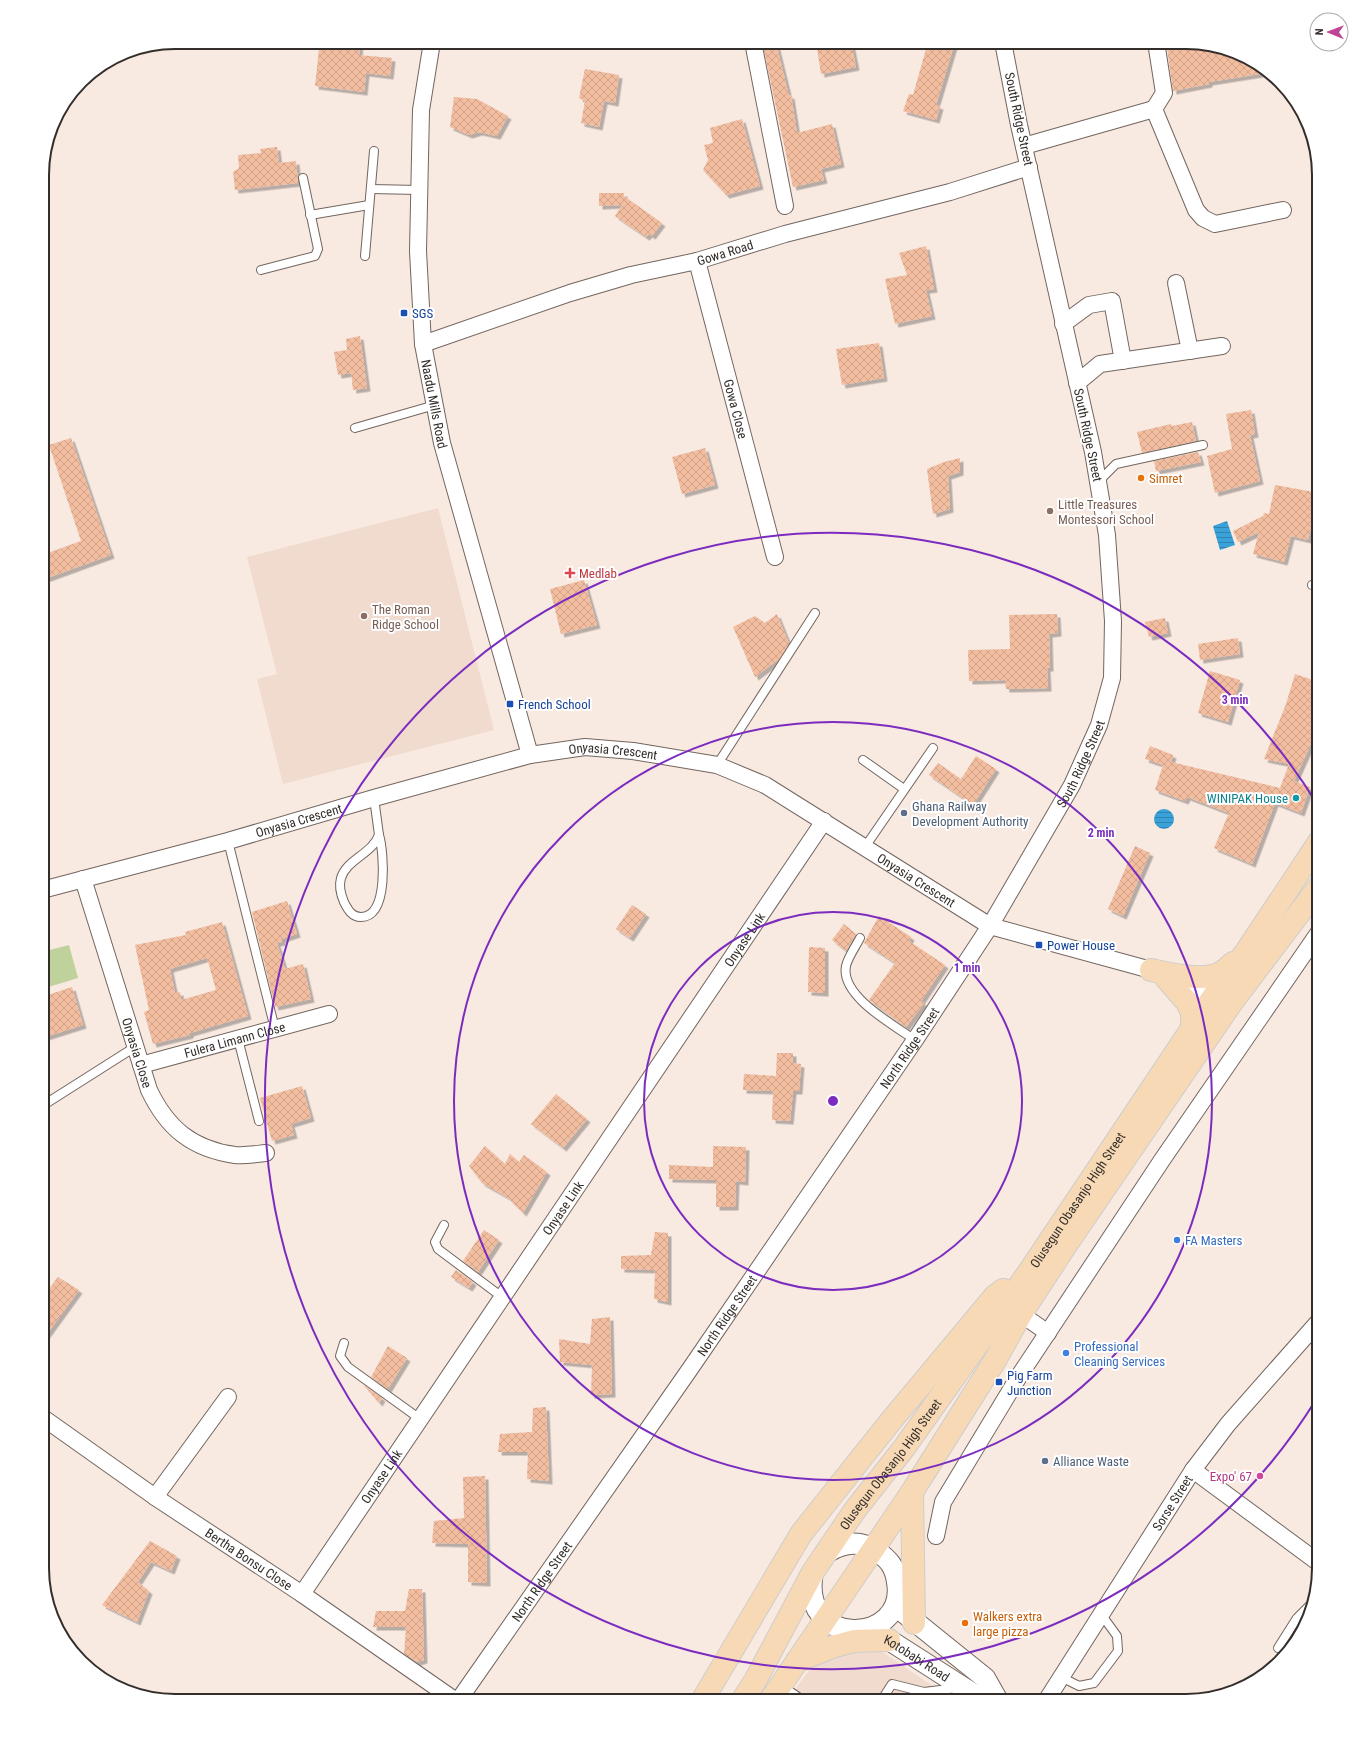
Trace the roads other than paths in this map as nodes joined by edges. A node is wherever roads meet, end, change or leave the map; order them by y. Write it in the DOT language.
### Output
graph roads {
  1 [pos="431,49"];
  2 [pos="754,49"];
  3 [pos="1004,49"];
  4 [pos="1157,49"];
  5 [pos="1154,109"];
  6 [pos="1024,146"];
  7 [pos="374,151"];
  8 [pos="1029,168"];
  9 [pos="303,178"];
  10 [pos="371,189"];
  11 [pos="419,190"];
  12 [pos="369,205"];
  13 [pos="785,206"];
  14 [pos="1283,210"];
  15 [pos="310,215"];
  16 [pos="365,256"];
  17 [pos="697,261"];
  18 [pos="261,270"];
  19 [pos="1176,283"];
  20 [pos="1063,324"];
  21 [pos="423,344"];
  22 [pos="1222,346"];
  23 [pos="1190,351"];
  24 [pos="1123,360"];
  25 [pos="1077,382"];
  26 [pos="435,405"];
  27 [pos="355,428"];
  28 [pos="1203,445"];
  29 [pos="1098,482"];
  30 [pos="775,557"];
  31 [pos="815,613"];
  32 [pos="932,748"];
  33 [pos="530,755"];
  34 [pos="863,760"];
  35 [pos="717,765"];
  36 [pos="904,789"];
  37 [pos="374,798"];
  38 [pos="824,821"];
  39 [pos="379,835"];
  40 [pos="228,841"];
  41 [pos="865,847"];
  42 [pos="1312,853"];
  43 [pos="83,879"];
  44 [pos="49,888"];
  45 [pos="1312,896"];
  46 [pos="990,926"];
  47 [pos="860,938"];
  48 [pos="1312,942"];
  49 [pos="1246,952"];
  50 [pos="1159,974"];
  51 [pos="1223,998"];
  52 [pos="329,1014"];
  53 [pos="275,1029"];
  54 [pos="1192,1029"];
  55 [pos="238,1039"];
  56 [pos="915,1040"];
  57 [pos="135,1046"];
  58 [pos="141,1065"];
  59 [pos="49,1101"];
  60 [pos="259,1121"];
  61 [pos="266,1153"];
  62 [pos="444,1225"];
  63 [pos="1031,1269"];
  64 [pos="502,1297"];
  65 [pos="1021,1314"];
  66 [pos="1312,1329"];
  67 [pos="1048,1333"];
  68 [pos="344,1343"];
  69 [pos="228,1397"];
  70 [pos="420,1419"];
  71 [pos="49,1422"];
  72 [pos="1193,1470"];
  73 [pos="912,1492"];
  74 [pos="155,1497"];
  75 [pos="936,1536"];
  76 [pos="872,1548"];
  77 [pos="828,1552"];
  78 [pos="1312,1558"];
  79 [pos="813,1572"];
  80 [pos="302,1594"];
  81 [pos="895,1605"];
  82 [pos="1304,1611"];
  83 [pos="1101,1614"];
  84 [pos="825,1620"];
  85 [pos="914,1622"];
  86 [pos="864,1630"];
  87 [pos="889,1640"];
  88 [pos="1278,1648"];
  89 [pos="797,1661"];
  90 [pos="1061,1677"];
  91 [pos="961,1688"];
  92 [pos="924,1692"];
  93 [pos="776,1693"];
  94 [pos="447,1694"];
  95 [pos="462,1694"];
  96 [pos="706,1694"];
  97 [pos="746,1694"];
  98 [pos="886,1694"];
  99 [pos="974,1694"];
  100 [pos="994,1694"];
  101 [pos="1050,1694"];
  1 -- 11 [label="street, Naadu Mills Road"];
  2 -- 13 [label="street"];
  3 -- 6 [label="street, South Ridge Street"];
  4 -- 5 [label="street"];
  5 -- 6 [label="street"];
  5 -- 14 [label="street"];
  6 -- 8 [label="street, South Ridge Street"];
  7 -- 10 [label="lane"];
  8 -- 17 [label="street, Gowa Road"];
  8 -- 20 [label="street, South Ridge Street"];
  9 -- 15 [label="lane"];
  10 -- 11 [label="lane"];
  10 -- 12 [label="lane"];
  11 -- 21 [label="street, Naadu Mills Road"];
  12 -- 15 [label="lane"];
  12 -- 16 [label="lane"];
  15 -- 18 [label="lane"];
  17 -- 21 [label="street, Gowa Road"];
  17 -- 30 [label="street, Gowa Close"];
  19 -- 23 [label="street"];
  20 -- 24 [label="street"];
  20 -- 25 [label="street, South Ridge Street"];
  21 -- 26 [label="street, Naadu Mills Road"];
  22 -- 23 [label="street"];
  23 -- 24 [label="street"];
  24 -- 25 [label="street"];
  25 -- 29 [label="street, South Ridge Street"];
  26 -- 27 [label="lane"];
  26 -- 33 [label="street, Naadu Mills Road"];
  28 -- 29 [label="lane"];
  29 -- 46 [label="street, South Ridge Street"];
  31 -- 35 [label="lane"];
  32 -- 36 [label="lane"];
  33 -- 35 [label="street, Onyasia Crescent"];
  33 -- 37 [label="street, Onyasia Crescent"];
  34 -- 36 [label="lane"];
  35 -- 38 [label="street, Onyasia Crescent"];
  36 -- 41 [label="lane"];
  37 -- 39 [label="lane"];
  37 -- 40 [label="street, Onyasia Crescent"];
  38 -- 41 [label="street, Onyasia Crescent"];
  38 -- 64 [label="street, Onyase Link"];
  39 -- 39 [label="lane"];
  40 -- 43 [label="street, Onyasia Crescent"];
  40 -- 53 [label="lane"];
  41 -- 46 [label="street, Onyasia Crescent"];
  42 -- 49 [label="main road, Olusegun Obasanjo High Street"];
  43 -- 44 [label="street, Onyasia Crescent"];
  43 -- 57 [label="street, Onyasia Close"];
  45 -- 51 [label="main road, Olusegun Obasanjo High Street"];
  46 -- 50 [label="street, Onyasia Crescent"];
  46 -- 56 [label="street, North Ridge Street"];
  47 -- 56 [label="lane"];
  48 -- 67 [label="street"];
  49 -- 50 [label="main road"];
  49 -- 51 [label="main road, Olusegun Obasanjo High Street"];
  50 -- 51 [label="street, Onyasia Crescent"];
  50 -- 54 [label="main road"];
  51 -- 54 [label="main road, Olusegun Obasanjo High Street"];
  51 -- 65 [label="main road, Olusegun Obasanjo High Street"];
  52 -- 53 [label="street, Fulera Limann Close"];
  53 -- 55 [label="street, Fulera Limann Close"];
  54 -- 63 [label="main road, Olusegun Obasanjo High Street"];
  55 -- 58 [label="street, Fulera Limann Close"];
  55 -- 60 [label="lane"];
  56 -- 95 [label="street, North Ridge Street"];
  57 -- 58 [label="street, Onyasia Close"];
  57 -- 59 [label="lane"];
  58 -- 61 [label="street, Onyasia Close"];
  62 -- 64 [label="lane"];
  63 -- 77 [label="main road, Olusegun Obasanjo High Street"];
  63 -- 96 [label="main road"];
  64 -- 70 [label="street, Onyase Link"];
  65 -- 67 [label="street"];
  65 -- 73 [label="main road, Olusegun Obasanjo High Street"];
  66 -- 72 [label="street, Sorse Street"];
  67 -- 75 [label="street"];
  68 -- 70 [label="lane"];
  69 -- 74 [label="street"];
  70 -- 80 [label="street, Onyase Link"];
  71 -- 74 [label="street, Bertha Bonsu Close"];
  72 -- 78 [label="street"];
  72 -- 83 [label="street, Sorse Street"];
  73 -- 76 [label="main road, Olusegun Obasanjo High Street"];
  73 -- 85 [label="main road"];
  74 -- 80 [label="street, Bertha Bonsu Close"];
  76 -- 77 [label="street, Olusegun Obasanjo High Street"];
  76 -- 81 [label="street, Olusegun Obasanjo High Street"];
  76 -- 84 [label="main road, Olusegun Obasanjo High Street"];
  77 -- 79 [label="main road, Olusegun Obasanjo High Street"];
  79 -- 84 [label="street"];
  79 -- 97 [label="main road, Olusegun Obasanjo High Street"];
  80 -- 94 [label="street, Bertha Bonsu Close"];
  81 -- 85 [label="street"];
  81 -- 86 [label="street"];
  82 -- 88 [label="lane"];
  83 -- 90 [label="street, Sorse Street"];
  83 -- 90 [label="lane"];
  84 -- 86 [label="street"];
  84 -- 89 [label="main road, Olusegun Obasanjo High Street"];
  85 -- 100 [label="street"];
  86 -- 87 [label="street, Kotobabi Road"];
  87 -- 89 [label="main road"];
  87 -- 91 [label="street, Kotobabi Road"];
  89 -- 93 [label="main road, Olusegun Obasanjo High Street"];
  90 -- 101 [label="street, Sorse Street"];
  91 -- 92 [label="lane"];
  91 -- 99 [label="street, Kotobabi Road"];
  92 -- 98 [label="lane"];
}
